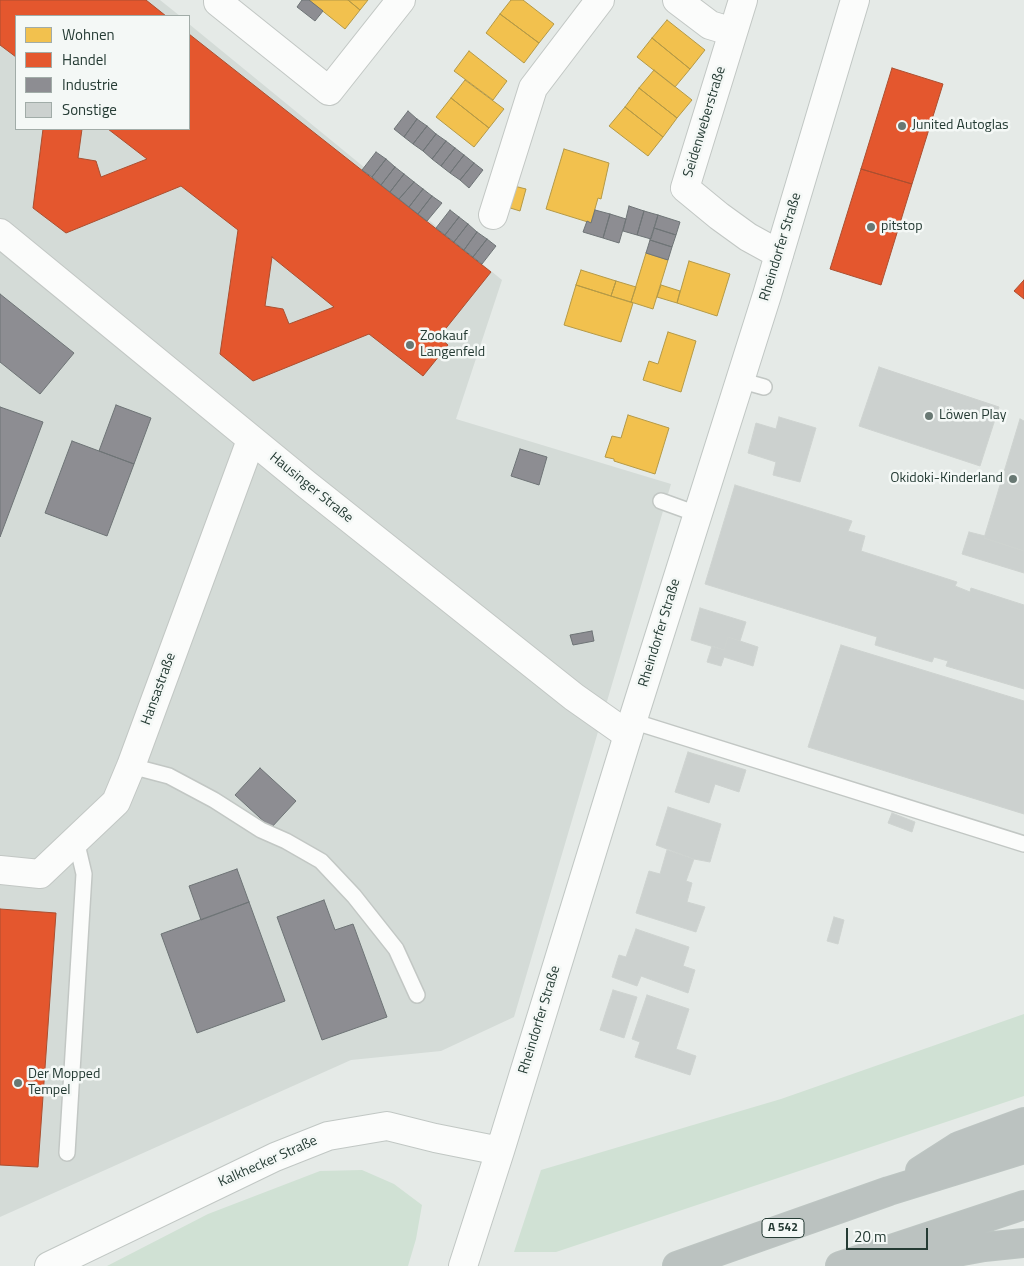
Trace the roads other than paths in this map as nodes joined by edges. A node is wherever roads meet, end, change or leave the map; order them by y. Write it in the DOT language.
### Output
graph roads {
  1 [pos="218,0"];
  2 [pos="401,0"];
  3 [pos="600,0"];
  4 [pos="677,0"];
  5 [pos="742,0"];
  6 [pos="855,0"];
  7 [pos="733,32"];
  8 [pos="493,215"];
  9 [pos="0,233"];
  10 [pos="779,254"];
  11 [pos="252,440"];
  12 [pos="661,501"];
  13 [pos="697,514"];
  14 [pos="630,728"];
  15 [pos="131,766"];
  16 [pos="76,840"];
  17 [pos="1024,844"];
  18 [pos="0,870"];
  19 [pos="417,995"];
  20 [pos="1024,1122"];
  21 [pos="1024,1149"];
  22 [pos="500,1151"];
  23 [pos="67,1153"];
  24 [pos="889,1190"];
  25 [pos="1024,1205"];
  26 [pos="1024,1243"];
  27 [pos="464,1261"];
  28 [pos="50,1266"];
  29 [pos="676,1266"];
  30 [pos="840,1266"];
  31 [pos="882,1266"];
  1 -- 2 [label="street"];
  3 -- 8 [label="street"];
  4 -- 7 [label="street"];
  5 -- 7 [label="street, Seidenweberstraße"];
  6 -- 10 [label="street, Rheindorfer Straße"];
  7 -- 10 [label="street, Seidenweberstraße"];
  9 -- 11 [label="street, Hausinger Straße"];
  10 -- 13 [label="street, Rheindorfer Straße"];
  11 -- 14 [label="street, Hausinger Straße"];
  11 -- 15 [label="street, Hansastraße"];
  12 -- 13 [label="lane"];
  13 -- 14 [label="street, Rheindorfer Straße"];
  14 -- 17 [label="lane"];
  14 -- 22 [label="street, Rheindorfer Straße"];
  15 -- 16 [label="street, Hansastraße"];
  15 -- 19 [label="lane"];
  16 -- 18 [label="street, Hansastraße"];
  16 -- 23 [label="lane"];
  20 -- 24 [label="highway"];
  21 -- 24 [label="highway, A 542"];
  22 -- 27 [label="street, Rheindorfer Straße"];
  22 -- 28 [label="street, Kalkhecker Straße"];
  24 -- 29 [label="highway, A 542"];
  25 -- 30 [label="highway"];
  26 -- 31 [label="highway"];
}
